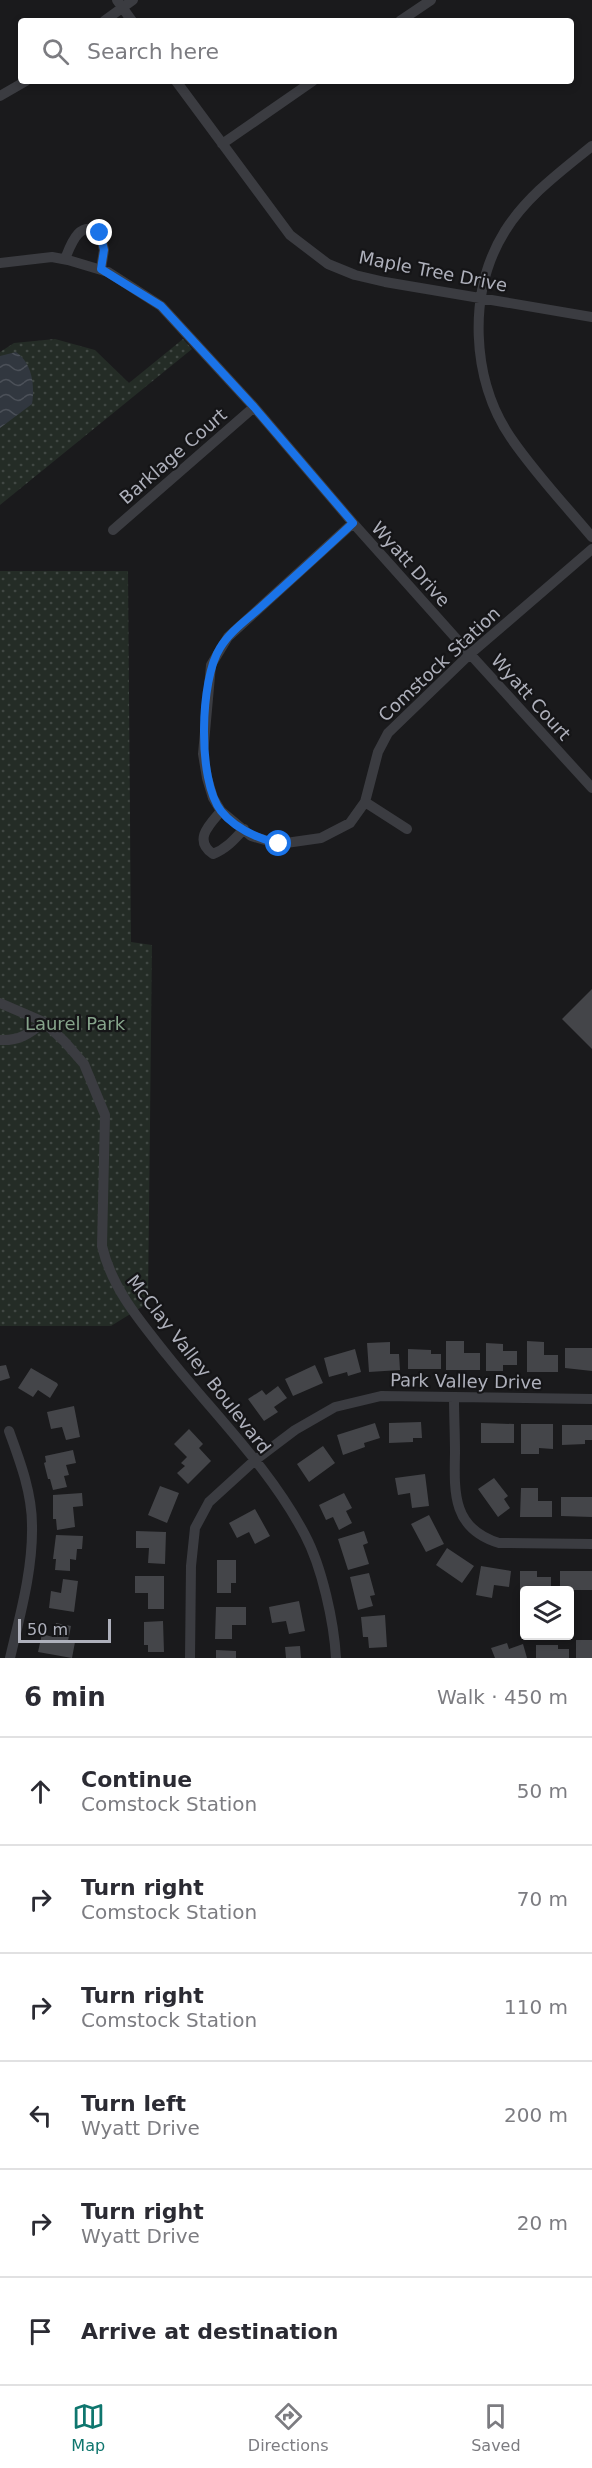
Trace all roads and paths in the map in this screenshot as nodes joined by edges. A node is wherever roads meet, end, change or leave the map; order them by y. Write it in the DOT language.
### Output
graph roads {
  1 [pos="133,0"];
  2 [pos="431,0"];
  3 [pos="120,4"];
  4 [pos="107,18"];
  5 [pos="130,18"];
  6 [pos="404,18"];
  7 [pos="21,84"];
  8 [pos="178,84"];
  9 [pos="309,84"];
  10 [pos="0,96"];
  11 [pos="222,144"];
  12 [pos="592,146"];
  13 [pos="65,260"];
  14 [pos="0,263"];
  15 [pos="101,269"];
  16 [pos="480,298"];
  17 [pos="592,317"];
  18 [pos="254,407"];
  19 [pos="353,523"];
  20 [pos="113,530"];
  21 [pos="592,537"];
  22 [pos="592,549"];
  23 [pos="470,654"];
  24 [pos="592,788"];
  25 [pos="365,801"];
  26 [pos="221,811"];
  27 [pos="407,829"];
  28 [pos="244,830"];
  29 [pos="0,1003"];
  30 [pos="44,1022"];
  31 [pos="0,1040"];
  32 [pos="454,1397"];
  33 [pos="592,1399"];
  34 [pos="9,1431"];
  35 [pos="254,1461"];
  36 [pos="592,1544"];
  37 [pos="10,1658"];
  38 [pos="190,1658"];
  39 [pos="336,1658"];
  1 -- 3 [label="street"];
  2 -- 6 [label="street"];
  3 -- 4 [label="street"];
  3 -- 5 [label="street"];
  7 -- 10 [label="street"];
  8 -- 11 [label="street, Maple Tree Drive"];
  9 -- 11 [label="street"];
  11 -- 16 [label="street, Maple Tree Drive"];
  12 -- 16 [label="street"];
  13 -- 14 [label="street, Wyatt Drive"];
  13 -- 15 [label="street, Wyatt Drive"];
  13 -- 15 [label="street"];
  15 -- 18 [label="street, Wyatt Drive"];
  16 -- 17 [label="street, Maple Tree Drive"];
  16 -- 21 [label="street"];
  18 -- 19 [label="street, Wyatt Drive"];
  18 -- 20 [label="street, Barklage Court"];
  19 -- 23 [label="street, Wyatt Drive"];
  19 -- 26 [label="street, Comstock Station"];
  22 -- 23 [label="street, Comstock Station"];
  23 -- 24 [label="street, Wyatt Court"];
  23 -- 25 [label="street, Comstock Station"];
  25 -- 27 [label="street"];
  25 -- 28 [label="street, Comstock Station"];
  26 -- 28 [label="street, Comstock Station"];
  26 -- 28 [label="street"];
  29 -- 30 [label="street"];
  30 -- 31 [label="street"];
  30 -- 35 [label="street, McClay Valley Boulevard"];
  32 -- 33 [label="street, Park Valley Drive"];
  32 -- 35 [label="street, Park Valley Drive"];
  32 -- 36 [label="street"];
  34 -- 37 [label="street"];
  35 -- 38 [label="street, Park Valley Drive"];
  35 -- 39 [label="street, McClay Valley Boulevard"];
}
